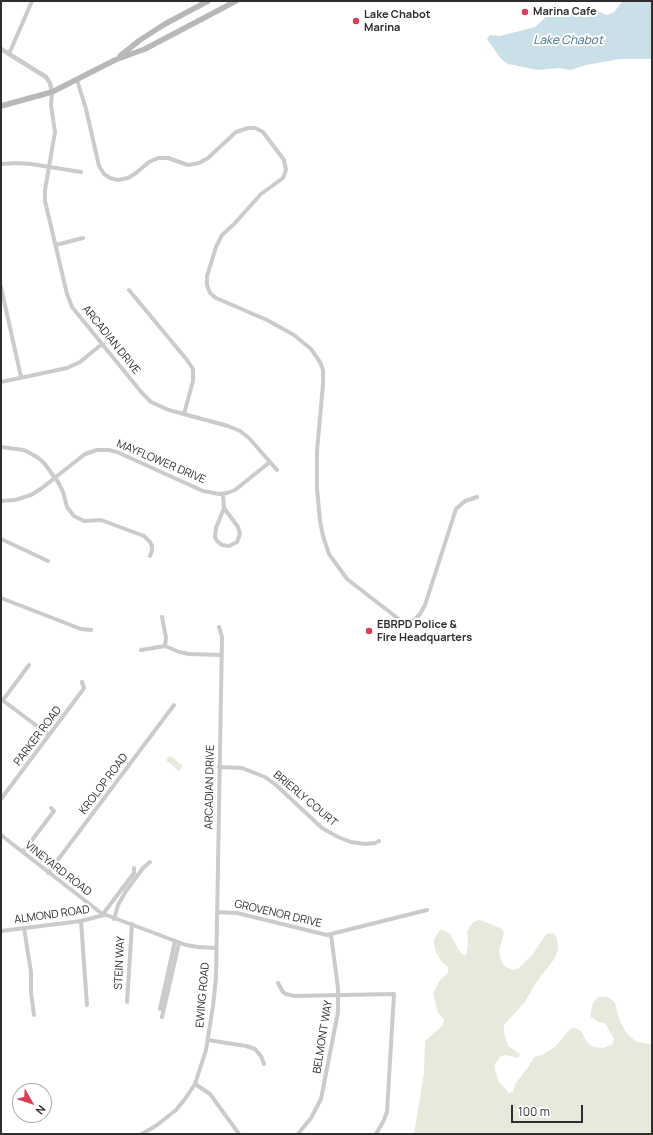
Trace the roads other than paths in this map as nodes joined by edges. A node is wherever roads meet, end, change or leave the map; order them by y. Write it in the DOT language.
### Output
graph roads {
  1 [pos="32,1"];
  2 [pos="208,1"];
  3 [pos="236,1"];
  4 [pos="1,49"];
  5 [pos="8,54"];
  6 [pos="115,60"];
  7 [pos="77,80"];
  8 [pos="52,92"];
  9 [pos="1,106"];
  10 [pos="1,164"];
  11 [pos="49,167"];
  12 [pos="81,172"];
  13 [pos="83,238"];
  14 [pos="56,245"];
  15 [pos="1,287"];
  16 [pos="129,290"];
  17 [pos="102,344"];
  18 [pos="21,377"];
  19 [pos="1,382"];
  20 [pos="184,414"];
  21 [pos="1,447"];
  22 [pos="270,462"];
  23 [pos="277,470"];
  24 [pos="55,477"];
  25 [pos="223,494"];
  26 [pos="477,497"];
  27 [pos="1,501"];
  28 [pos="224,508"];
  29 [pos="1,539"];
  30 [pos="150,556"];
  31 [pos="48,560"];
  32 [pos="1,598"];
  33 [pos="162,617"];
  34 [pos="219,627"];
  35 [pos="90,630"];
  36 [pos="165,646"];
  37 [pos="140,650"];
  38 [pos="221,655"];
  39 [pos="29,665"];
  40 [pos="82,682"];
  41 [pos="2,700"];
  42 [pos="174,705"];
  43 [pos="49,735"];
  44 [pos="219,767"];
  45 [pos="1,799"];
  46 [pos="51,808"];
  47 [pos="1,835"];
  48 [pos="380,840"];
  49 [pos="23,852"];
  50 [pos="150,862"];
  51 [pos="134,868"];
  52 [pos="48,873"];
  53 [pos="427,910"];
  54 [pos="217,912"];
  55 [pos="104,915"];
  56 [pos="114,919"];
  57 [pos="81,920"];
  58 [pos="132,924"];
  59 [pos="24,928"];
  60 [pos="1,931"];
  61 [pos="332,935"];
  62 [pos="177,942"];
  63 [pos="216,948"];
  64 [pos="278,983"];
  65 [pos="339,995"];
  66 [pos="127,1002"];
  67 [pos="88,1005"];
  68 [pos="160,1009"];
  69 [pos="34,1015"];
  70 [pos="162,1017"];
  71 [pos="208,1040"];
  72 [pos="264,1064"];
  73 [pos="195,1084"];
  74 [pos="142,1134"];
  75 [pos="239,1134"];
  76 [pos="298,1134"];
  77 [pos="376,1134"];
  1 -- 5 [label="street"];
  2 -- 6 [label="main road"];
  3 -- 6 [label="main road"];
  4 -- 5 [label="street"];
  5 -- 8 [label="street"];
  6 -- 7 [label="main road"];
  7 -- 8 [label="main road"];
  7 -- 26 [label="street"];
  8 -- 9 [label="main road"];
  8 -- 11 [label="street, ARCADIAN DRIVE"];
  10 -- 11 [label="street"];
  11 -- 12 [label="street"];
  11 -- 14 [label="street, ARCADIAN DRIVE"];
  13 -- 14 [label="street"];
  14 -- 17 [label="street, ARCADIAN DRIVE"];
  15 -- 18 [label="street"];
  16 -- 20 [label="street"];
  17 -- 18 [label="street"];
  17 -- 20 [label="street, ARCADIAN DRIVE"];
  18 -- 19 [label="street"];
  20 -- 22 [label="street, ARCADIAN DRIVE"];
  21 -- 24 [label="street"];
  22 -- 23 [label="street, ARCADIAN DRIVE"];
  22 -- 25 [label="street"];
  24 -- 25 [label="street, MAYFLOWER DRIVE"];
  24 -- 27 [label="street, MAYFLOWER DRIVE"];
  24 -- 30 [label="street"];
  25 -- 28 [label="street"];
  28 -- 28 [label="street"];
  29 -- 31 [label="street"];
  32 -- 35 [label="street"];
  33 -- 36 [label="street"];
  34 -- 38 [label="street, ARCADIAN DRIVE"];
  36 -- 37 [label="street"];
  36 -- 38 [label="street"];
  38 -- 44 [label="street, ARCADIAN DRIVE"];
  39 -- 41 [label="street"];
  40 -- 43 [label="street, PARKER ROAD"];
  41 -- 43 [label="street"];
  42 -- 52 [label="street, KROLOP ROAD"];
  43 -- 45 [label="street, PARKER ROAD"];
  44 -- 48 [label="street, BRIERLY COURT"];
  44 -- 54 [label="street, ARCADIAN DRIVE"];
  46 -- 49 [label="street"];
  47 -- 49 [label="street, VINEYARD ROAD"];
  49 -- 52 [label="street, VINEYARD ROAD"];
  50 -- 56 [label="street"];
  51 -- 55 [label="street"];
  52 -- 55 [label="street, VINEYARD ROAD"];
  53 -- 61 [label="street, GROVENOR DRIVE"];
  54 -- 61 [label="street, GROVENOR DRIVE"];
  54 -- 63 [label="street, ARCADIAN DRIVE"];
  55 -- 56 [label="street, EWING ROAD"];
  55 -- 57 [label="street, ALMOND ROAD"];
  56 -- 58 [label="street, EWING ROAD"];
  57 -- 59 [label="street, ALMOND ROAD"];
  57 -- 67 [label="street"];
  58 -- 62 [label="street, EWING ROAD"];
  58 -- 66 [label="street, STEIN WAY"];
  59 -- 60 [label="street, ALMOND ROAD"];
  59 -- 69 [label="street"];
  61 -- 65 [label="street, BELMONT WAY"];
  62 -- 63 [label="street, EWING ROAD"];
  62 -- 68 [label="street"];
  62 -- 70 [label="street"];
  63 -- 71 [label="street, EWING ROAD"];
  64 -- 65 [label="street"];
  65 -- 76 [label="street, BELMONT WAY"];
  65 -- 77 [label="street"];
  71 -- 72 [label="street"];
  71 -- 73 [label="street, EWING ROAD"];
  73 -- 74 [label="street, EWING ROAD"];
  73 -- 75 [label="street"];
}
